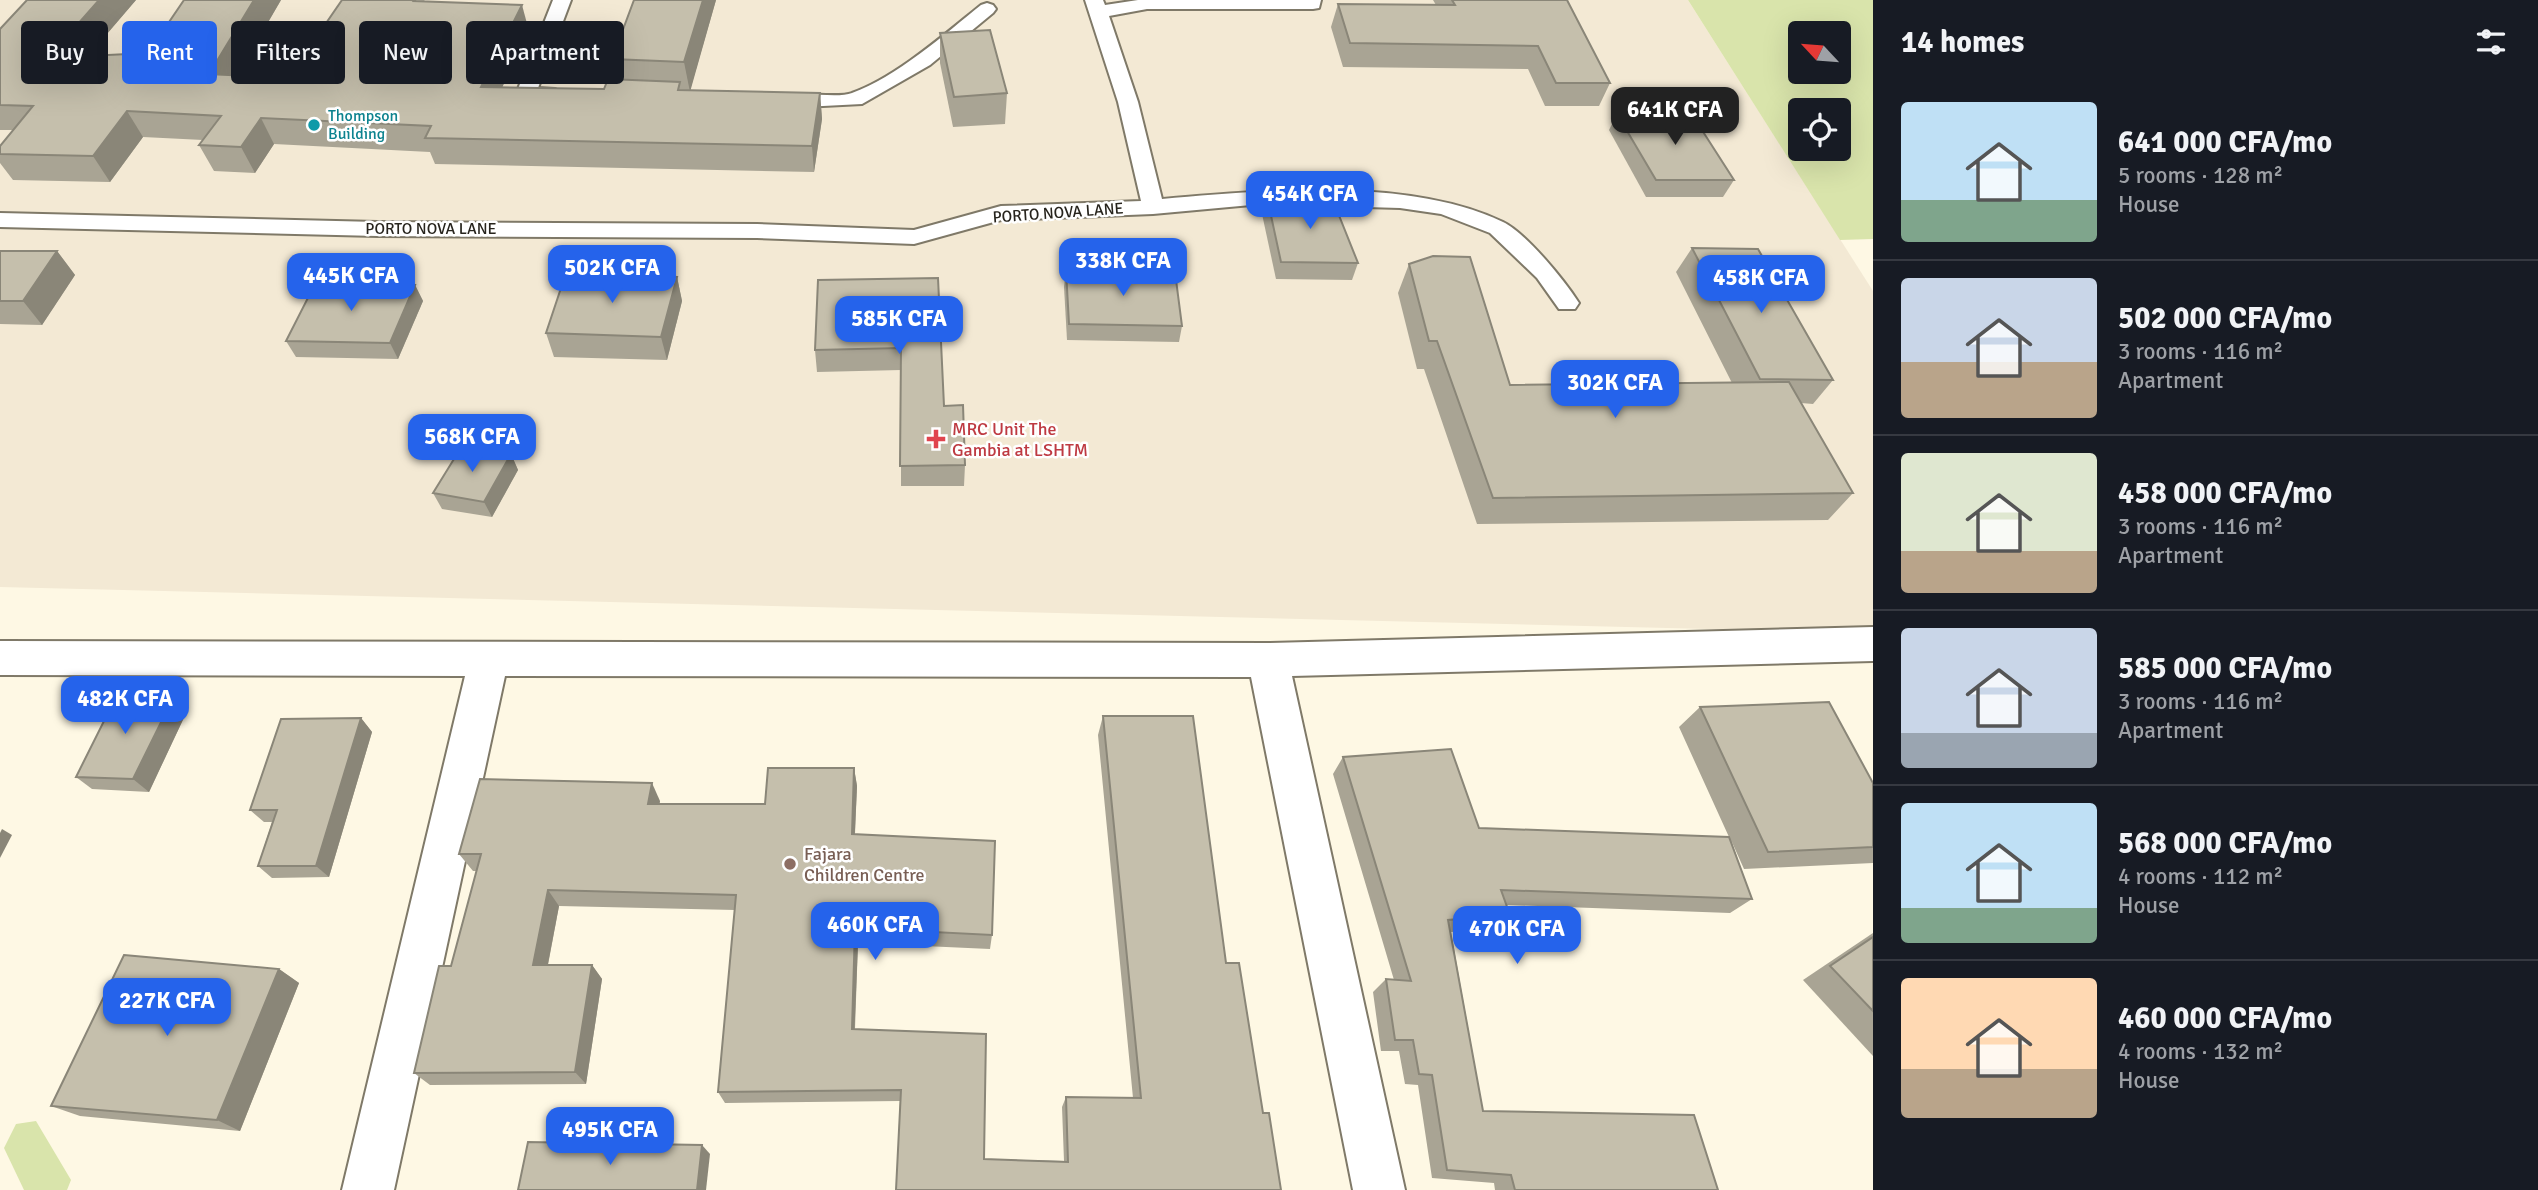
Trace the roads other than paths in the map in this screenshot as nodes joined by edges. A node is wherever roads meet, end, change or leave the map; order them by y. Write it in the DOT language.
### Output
graph roads {
  1 [pos="562,0"];
  2 [pos="1312,0"];
  3 [pos="1096,6"];
  4 [pos="987,9"];
  5 [pos="579,96"];
  6 [pos="760,103"];
  7 [pos="1153,206"];
  8 [pos="0,220"];
  9 [pos="1567,303"];
  10 [pos="1873,644"];
  11 [pos="0,658"];
  12 [pos="489,658"];
  13 [pos="1268,660"];
  14 [pos="368,1190"];
  15 [pos="1379,1190"];
  1 -- 5 [label="lane"];
  2 -- 3 [label="lane"];
  3 -- 7 [label="lane"];
  4 -- 6 [label="lane"];
  7 -- 8 [label="lane, PORTO NOVA LANE"];
  7 -- 9 [label="lane, PORTO NOVA LANE"];
  10 -- 13 [label="street"];
  11 -- 12 [label="street"];
  12 -- 13 [label="street"];
  12 -- 14 [label="street"];
  13 -- 15 [label="street"];
}
